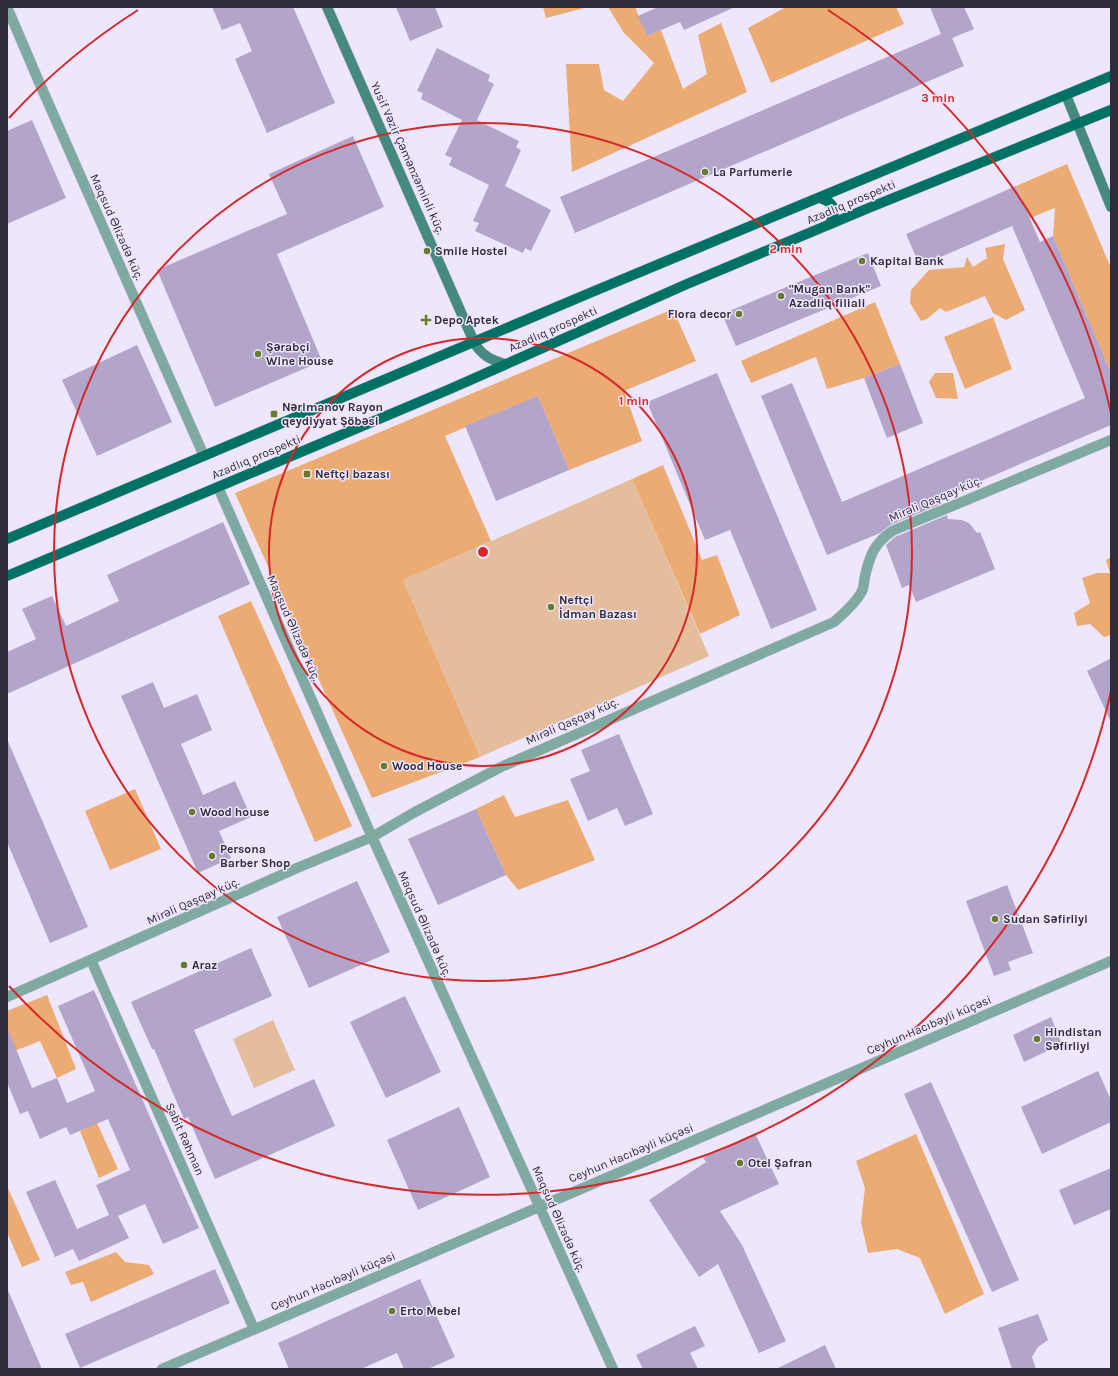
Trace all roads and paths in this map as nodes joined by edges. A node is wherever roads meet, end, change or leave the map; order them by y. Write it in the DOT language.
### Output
graph roads {
  1 [pos="7,7"];
  2 [pos="327,7"];
  3 [pos="1111,76"];
  4 [pos="1066,96"];
  5 [pos="1111,110"];
  6 [pos="1077,124"];
  7 [pos="820,198"];
  8 [pos="1111,207"];
  9 [pos="830,224"];
  10 [pos="474,342"];
  11 [pos="505,364"];
  12 [pos="1111,440"];
  13 [pos="204,456"];
  14 [pos="218,487"];
  15 [pos="7,539"];
  16 [pos="7,576"];
  17 [pos="372,837"];
  18 [pos="91,960"];
  19 [pos="1111,961"];
  20 [pos="7,996"];
  21 [pos="539,1207"];
  22 [pos="254,1329"];
  23 [pos="179,1365"];
  24 [pos="162,1369"];
  25 [pos="613,1369"];
  1 -- 13 [label="street, Maqsud Əlizadə küç."];
  2 -- 10 [label="main road, Yusif Vəzir Çəmənzəminli küç."];
  3 -- 4 [label="main road, Azadlıq prospekti"];
  4 -- 6 [label="main road"];
  4 -- 7 [label="main road, Azadlıq prospekti"];
  5 -- 6 [label="main road, Azadlıq prospekti"];
  6 -- 8 [label="main road"];
  6 -- 9 [label="main road, Azadlıq prospekti"];
  7 -- 9 [label="main road"];
  7 -- 10 [label="main road, Azadlıq prospekti"];
  9 -- 11 [label="main road, Azadlıq prospekti"];
  10 -- 11 [label="main road, Yusif Vəzir Çəmənzəminli küç."];
  10 -- 13 [label="main road, Azadlıq prospekti"];
  11 -- 14 [label="main road, Azadlıq prospekti"];
  12 -- 17 [label="street, Mirəli Qaşqay küç."];
  13 -- 15 [label="main road, Azadlıq prospekti"];
  14 -- 16 [label="main road, Azadlıq prospekti"];
  14 -- 17 [label="street, Maqsud Əlizadə küç."];
  17 -- 18 [label="street, Mirəli Qaşqay küç."];
  17 -- 21 [label="street, Maqsud Əlizadə küç."];
  18 -- 20 [label="street, Mirəli Qaşqay küç."];
  18 -- 22 [label="street, Sabit Rəhman"];
  19 -- 21 [label="street, Ceyhun Hacıbəyli küçəsi"];
  21 -- 22 [label="street, Ceyhun Hacıbəyli küçəsi"];
  21 -- 25 [label="street, Maqsud Əlizadə küç."];
  22 -- 23 [label="street, Ceyhun Hacıbəyli küçəsi"];
  23 -- 24 [label="street, Ceyhun Hacıbəyli küçəsi"];
}
